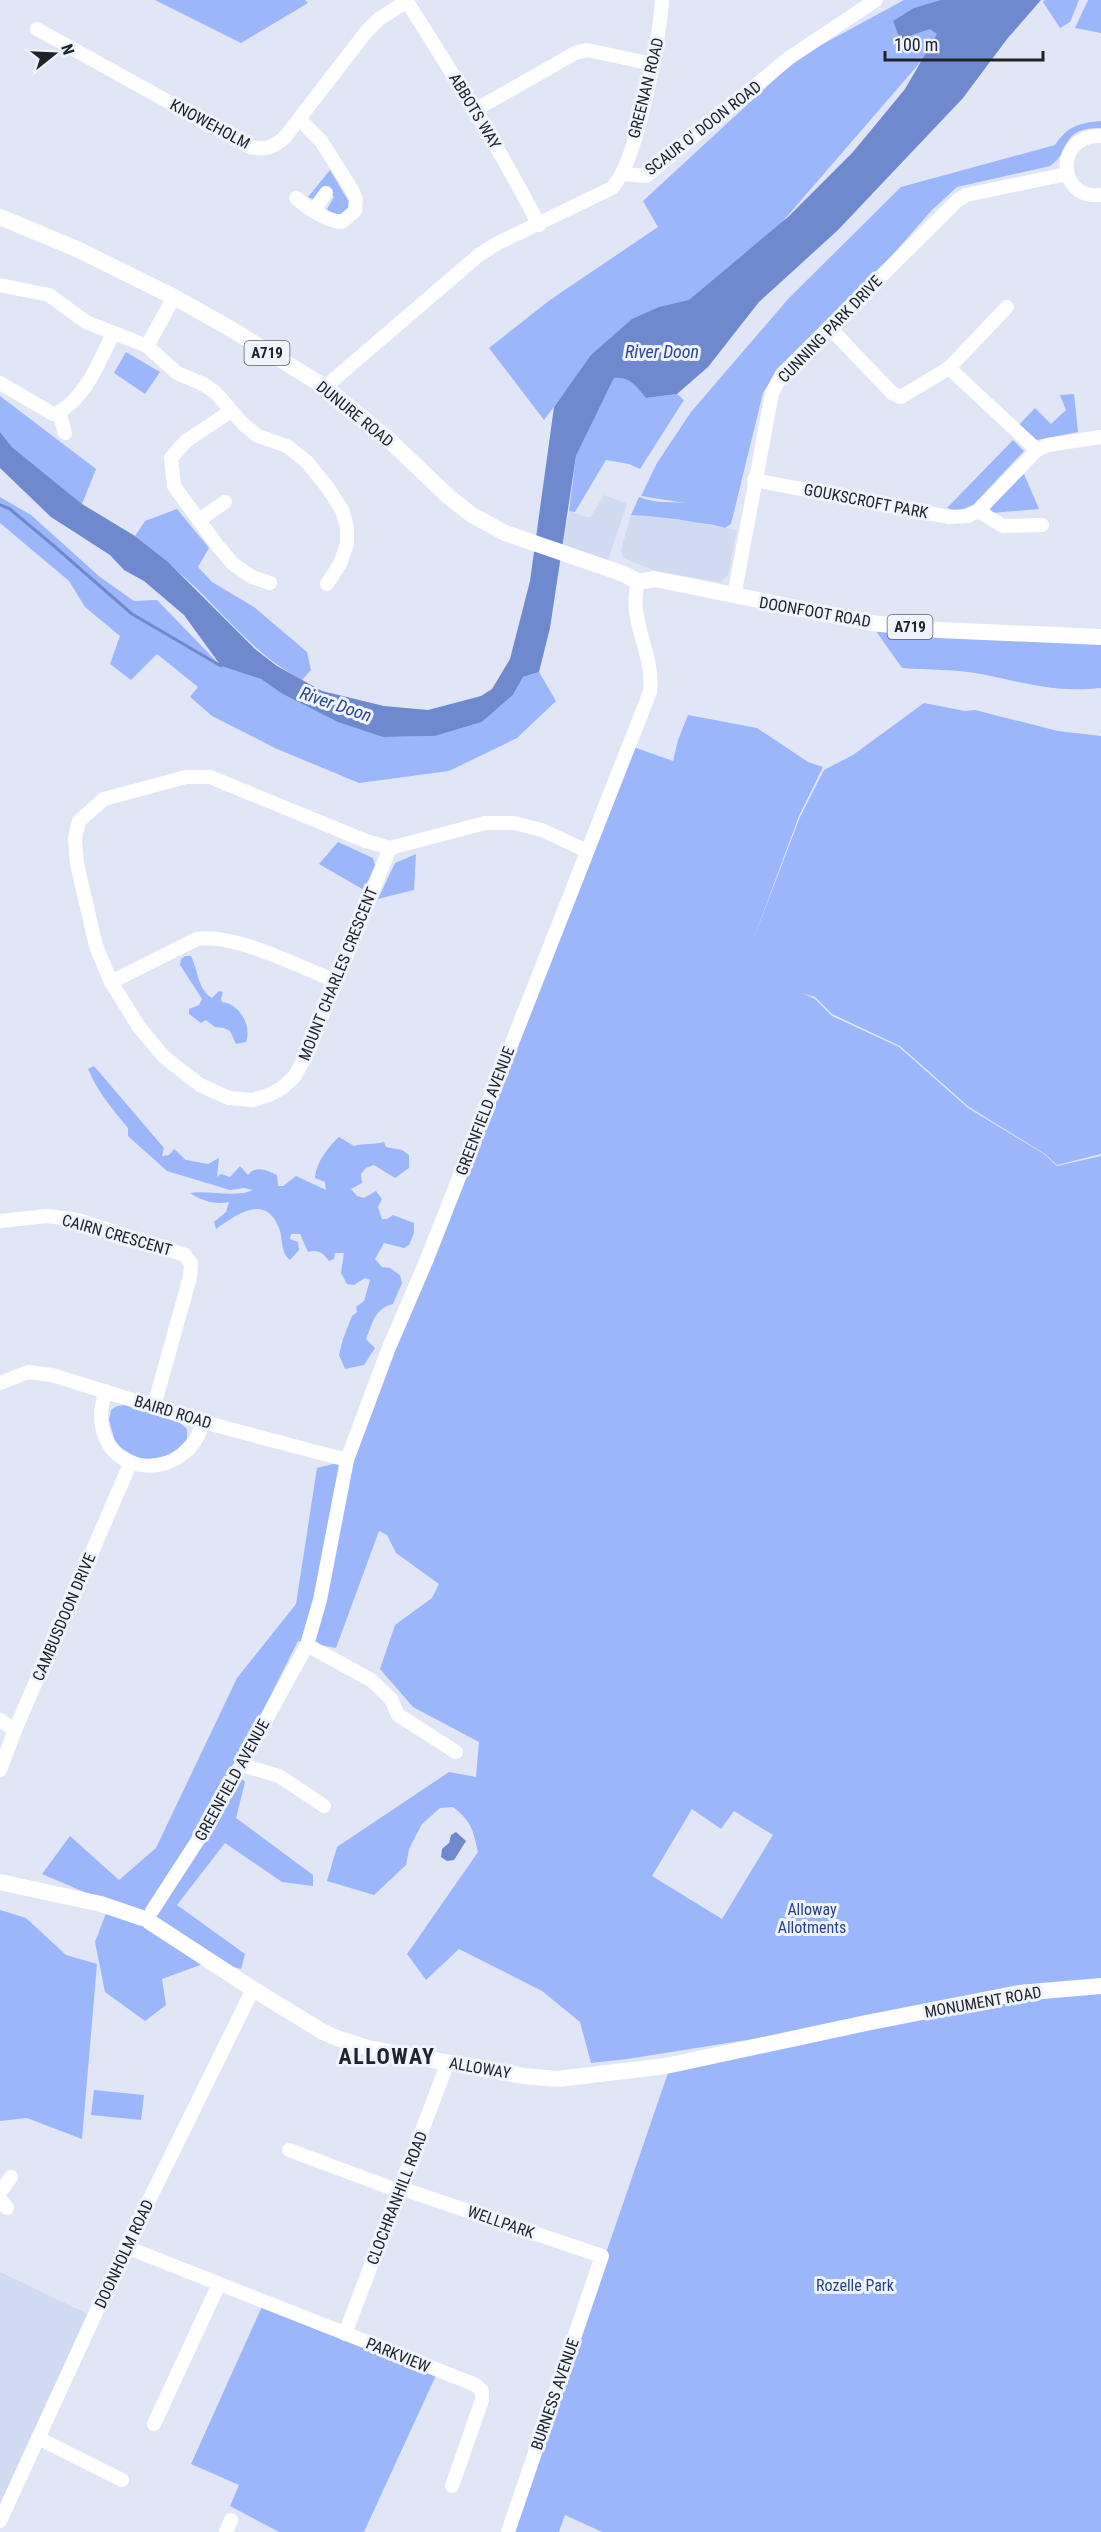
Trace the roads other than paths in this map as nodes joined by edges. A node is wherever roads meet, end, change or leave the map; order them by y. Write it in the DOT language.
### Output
graph roads {
  1 [pos="407,0"];
  2 [pos="663,0"];
  3 [pos="876,0"];
  4 [pos="38,29"];
  5 [pos="653,64"];
  6 [pos="476,110"];
  7 [pos="299,119"];
  8 [pos="1101,136"];
  9 [pos="623,174"];
  10 [pos="1067,174"];
  11 [pos="326,193"];
  12 [pos="1101,195"];
  13 [pos="296,198"];
  14 [pos="314,210"];
  15 [pos="0,217"];
  16 [pos="539,225"];
  17 [pos="0,285"];
  18 [pos="174,297"];
  19 [pos="1006,308"];
  20 [pos="829,327"];
  21 [pos="113,334"];
  22 [pos="147,346"];
  23 [pos="948,368"];
  24 [pos="0,383"];
  25 [pos="325,387"];
  26 [pos="231,411"];
  27 [pos="59,412"];
  28 [pos="65,433"];
  29 [pos="1101,437"];
  30 [pos="1036,450"];
  31 [pos="754,480"];
  32 [pos="225,502"];
  33 [pos="978,511"];
  34 [pos="199,520"];
  35 [pos="1042,525"];
  36 [pos="270,582"];
  37 [pos="638,582"];
  38 [pos="327,584"];
  39 [pos="734,596"];
  40 [pos="1101,637"];
  41 [pos="390,848"];
  42 [pos="587,851"];
  43 [pos="336,981"];
  44 [pos="111,982"];
  45 [pos="0,1221"];
  46 [pos="0,1383"];
  47 [pos="105,1391"];
  48 [pos="154,1406"];
  49 [pos="204,1422"];
  50 [pos="347,1460"];
  51 [pos="130,1464"];
  52 [pos="307,1645"];
  53 [pos="0,1720"];
  54 [pos="15,1730"];
  55 [pos="456,1752"];
  56 [pos="242,1765"];
  57 [pos="0,1770"];
  58 [pos="324,1806"];
  59 [pos="0,1881"];
  60 [pos="148,1917"];
  61 [pos="1101,1986"];
  62 [pos="253,1989"];
  63 [pos="448,2062"];
  64 [pos="666,2066"];
  65 [pos="289,2150"];
  66 [pos="11,2177"];
  67 [pos="400,2190"];
  68 [pos="0,2192"];
  69 [pos="126,2247"];
  70 [pos="602,2256"];
  71 [pos="219,2284"];
  72 [pos="345,2334"];
  73 [pos="154,2424"];
  74 [pos="38,2438"];
  75 [pos="122,2480"];
  76 [pos="452,2486"];
  77 [pos="0,2521"];
  78 [pos="508,2532"];
  1 -- 6 [label="street, ABBOTS WAY"];
  1 -- 7 [label="street, KNOWEHOLM"];
  2 -- 5 [label="street, GREENAN ROAD"];
  3 -- 9 [label="street, SCAUR O' DOON ROAD"];
  4 -- 7 [label="street, KNOWEHOLM"];
  5 -- 6 [label="street"];
  5 -- 9 [label="street, GREENAN ROAD"];
  6 -- 16 [label="street, ABBOTS WAY"];
  7 -- 14 [label="street"];
  8 -- 10 [label="street"];
  9 -- 16 [label="street, SCAUR O' DOON ROAD"];
  10 -- 12 [label="street"];
  10 -- 20 [label="street, CUNNING PARK DRIVE"];
  11 -- 14 [label="street"];
  13 -- 14 [label="street"];
  15 -- 18 [label="main road, DUNURE ROAD / A719"];
  16 -- 25 [label="street, SCAUR O' DOON ROAD"];
  17 -- 21 [label="street"];
  18 -- 22 [label="street"];
  18 -- 25 [label="main road, DUNURE ROAD / A719"];
  19 -- 23 [label="street"];
  20 -- 23 [label="street"];
  20 -- 31 [label="street, CUNNING PARK DRIVE"];
  21 -- 22 [label="street"];
  21 -- 27 [label="street"];
  22 -- 26 [label="street"];
  23 -- 30 [label="street"];
  24 -- 27 [label="street"];
  25 -- 37 [label="main road, DUNURE ROAD / A719"];
  26 -- 34 [label="street"];
  26 -- 38 [label="street"];
  27 -- 28 [label="street"];
  29 -- 30 [label="street"];
  30 -- 33 [label="street"];
  31 -- 33 [label="street, GOUKSCROFT PARK"];
  31 -- 39 [label="street, CUNNING PARK DRIVE"];
  32 -- 34 [label="street"];
  33 -- 35 [label="street"];
  34 -- 36 [label="street"];
  37 -- 39 [label="main road, DOONFOOT ROAD / A719"];
  37 -- 42 [label="street, GREENFIELD AVENUE"];
  39 -- 40 [label="main road, DOONFOOT ROAD / A719"];
  41 -- 42 [label="street"];
  41 -- 43 [label="street, MOUNT CHARLES CRESCENT"];
  41 -- 44 [label="street, MOUNT CHARLES CRESCENT"];
  42 -- 50 [label="street, GREENFIELD AVENUE"];
  43 -- 44 [label="street"];
  43 -- 44 [label="street, MOUNT CHARLES CRESCENT"];
  45 -- 48 [label="street, CAIRN CRESCENT"];
  46 -- 47 [label="street, BAIRD ROAD"];
  47 -- 48 [label="street, BAIRD ROAD"];
  47 -- 51 [label="street"];
  48 -- 49 [label="street, BAIRD ROAD"];
  49 -- 50 [label="street, BAIRD ROAD"];
  49 -- 51 [label="street"];
  50 -- 52 [label="street, GREENFIELD AVENUE"];
  51 -- 54 [label="street, CAMBUSDOON DRIVE"];
  52 -- 55 [label="street"];
  52 -- 56 [label="street, GREENFIELD AVENUE"];
  53 -- 54 [label="street"];
  54 -- 57 [label="street, CAMBUSDOON DRIVE"];
  56 -- 58 [label="street"];
  56 -- 60 [label="street, GREENFIELD AVENUE"];
  59 -- 60 [label="main road, ALLOWAY"];
  60 -- 62 [label="main road, ALLOWAY"];
  61 -- 64 [label="main road, MONUMENT ROAD"];
  62 -- 63 [label="main road, ALLOWAY"];
  62 -- 69 [label="street, DOONHOLM ROAD"];
  63 -- 64 [label="main road, ALLOWAY"];
  63 -- 67 [label="street, CLOCHRANHILL ROAD"];
  65 -- 67 [label="street, WELLPARK"];
  66 -- 68 [label="street"];
  67 -- 70 [label="street, WELLPARK"];
  67 -- 72 [label="street, CLOCHRANHILL ROAD"];
  69 -- 71 [label="street, PARKVIEW"];
  69 -- 74 [label="street, DOONHOLM ROAD"];
  70 -- 78 [label="street, BURNESS AVENUE"];
  71 -- 72 [label="street, PARKVIEW"];
  71 -- 73 [label="street"];
  72 -- 76 [label="street, PARKVIEW"];
  74 -- 75 [label="street"];
  74 -- 77 [label="street, DOONHOLM ROAD"];
}
